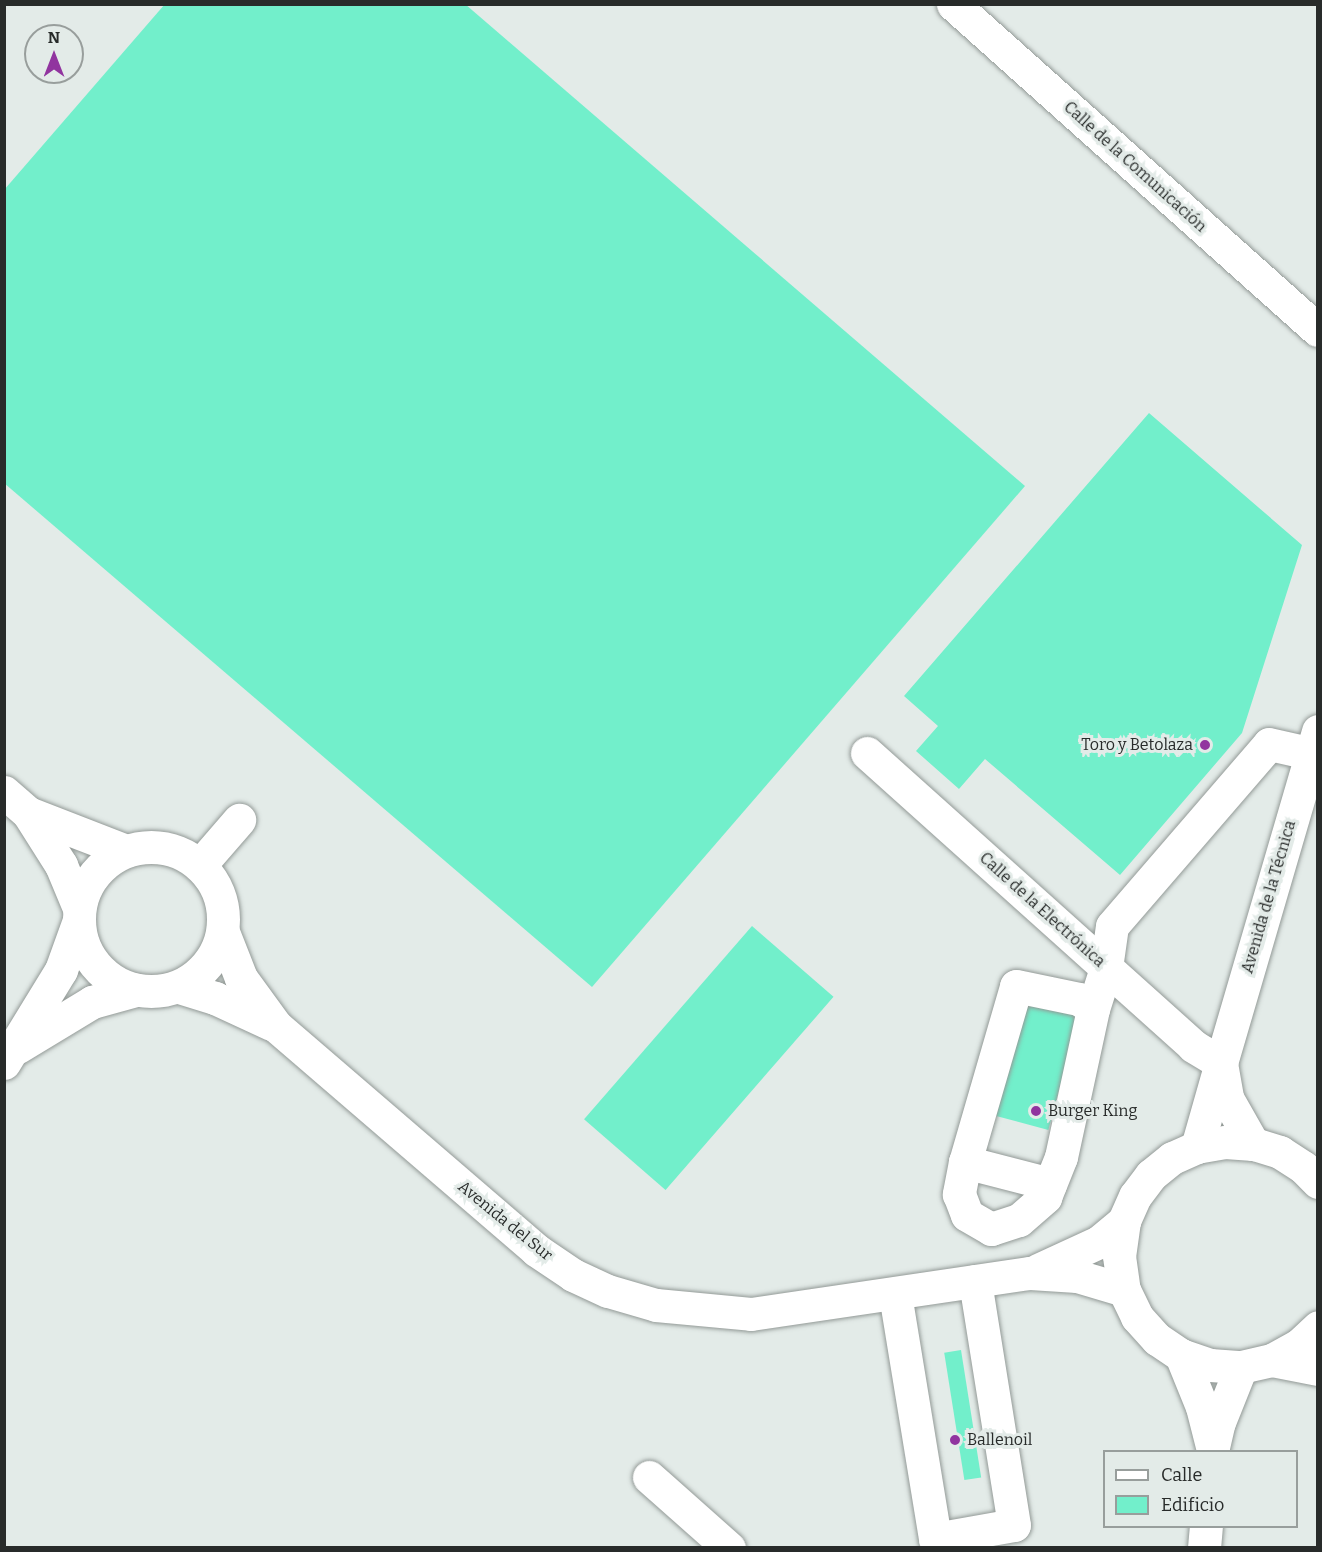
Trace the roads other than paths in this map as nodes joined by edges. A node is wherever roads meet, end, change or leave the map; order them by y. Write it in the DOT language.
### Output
graph roads {
  1 [pos="952,4"];
  2 [pos="1317,330"];
  3 [pos="1315,746"];
  4 [pos="867,753"];
  5 [pos="16,803"];
  6 [pos="239,820"];
  7 [pos="126,851"];
  8 [pos="200,865"];
  9 [pos="79,916"];
  10 [pos="223,932"];
  11 [pos="1106,968"];
  12 [pos="179,987"];
  13 [pos="136,990"];
  14 [pos="1093,1009"];
  15 [pos="276,1026"];
  16 [pos="11,1055"];
  17 [pos="1221,1063"];
  18 [pos="1253,1144"];
  19 [pos="1197,1147"];
  20 [pos="965,1162"];
  21 [pos="1317,1182"];
  22 [pos="1050,1184"];
  23 [pos="1124,1221"];
  24 [pos="991,1229"];
  25 [pos="1030,1273"];
  26 [pos="986,1279"];
  27 [pos="1124,1290"];
  28 [pos="895,1294"];
  29 [pos="1317,1327"];
  30 [pos="1181,1355"];
  31 [pos="1256,1364"];
  32 [pos="1317,1369"];
  33 [pos="1213,1450"];
  34 [pos="1213,1450"];
  35 [pos="649,1477"];
  36 [pos="1206,1528"];
  37 [pos="729,1548"];
  38 [pos="1204,1548"];
  1 -- 2 [label="street, Calle de la Comunicación"];
  3 -- 11 [label="street"];
  3 -- 17 [label="street, Avenida de la Técnica"];
  4 -- 11 [label="street, Calle de la Electrónica"];
  5 -- 7 [label="street"];
  5 -- 9 [label="street"];
  6 -- 8 [label="street"];
  7 -- 8 [label="street"];
  7 -- 9 [label="street"];
  8 -- 10 [label="street"];
  9 -- 13 [label="street"];
  9 -- 16 [label="street"];
  10 -- 12 [label="street"];
  10 -- 15 [label="street, Avenida del Sur"];
  11 -- 14 [label="street"];
  11 -- 17 [label="street, Calle de la Electrónica"];
  12 -- 13 [label="street"];
  12 -- 15 [label="street, Avenida del Sur"];
  13 -- 16 [label="street"];
  14 -- 20 [label="street"];
  14 -- 22 [label="street"];
  15 -- 28 [label="street, Avenida del Sur"];
  17 -- 18 [label="street, Avenida de la Técnica"];
  17 -- 19 [label="street, Avenida de la Técnica"];
  18 -- 19 [label="street"];
  18 -- 21 [label="street"];
  19 -- 23 [label="street"];
  20 -- 22 [label="street"];
  20 -- 24 [label="street"];
  22 -- 24 [label="street"];
  23 -- 25 [label="street, Avenida del Sur"];
  23 -- 27 [label="street"];
  24 -- 26 [label="street"];
  25 -- 26 [label="street, Avenida del Sur"];
  25 -- 27 [label="street, Avenida del Sur"];
  26 -- 28 [label="street, Avenida del Sur"];
  26 -- 28 [label="street"];
  27 -- 30 [label="street"];
  29 -- 31 [label="street"];
  30 -- 31 [label="street"];
  30 -- 33 [label="street"];
  31 -- 32 [label="street"];
  31 -- 34 [label="street"];
  35 -- 37 [label="street"];
  36 -- 38 [label="street"];
}
